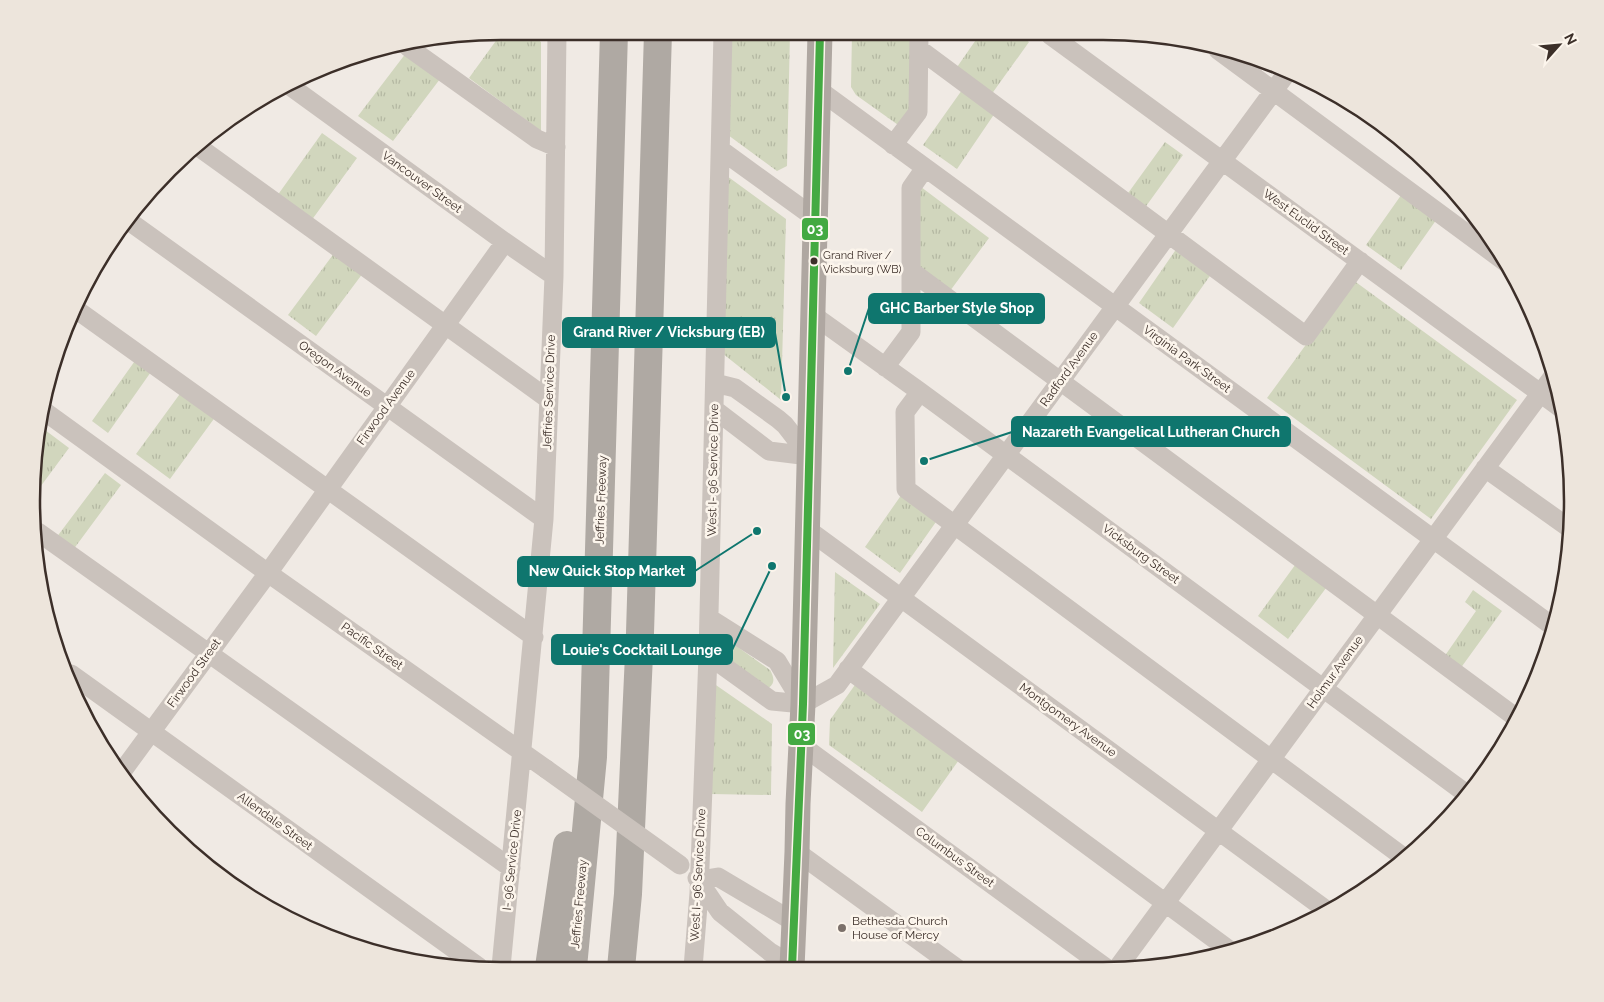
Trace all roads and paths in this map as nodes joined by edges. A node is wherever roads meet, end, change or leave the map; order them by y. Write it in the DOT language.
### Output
graph roads {
  1 [pos="557,40"];
  2 [pos="614,40"];
  3 [pos="658,40"];
  4 [pos="723,40"];
  5 [pos="820,40"];
  6 [pos="1058,40"];
  7 [pos="919,42"];
  8 [pos="412,49"];
  9 [pos="1228,58"];
  10 [pos="1284,77"];
  11 [pos="295,89"];
  12 [pos="819,90"];
  13 [pos="1273,91"];
  14 [pos="893,145"];
  15 [pos="556,146"];
  16 [pos="202,150"];
  17 [pos="721,150"];
  18 [pos="1222,161"];
  19 [pos="925,168"];
  20 [pos="815,218"];
  21 [pos="133,224"];
  22 [pos="1168,234"];
  23 [pos="504,242"];
  24 [pos="1489,250"];
  25 [pos="1360,261"];
  26 [pos="911,271"];
  27 [pos="554,276"];
  28 [pos="1115,307"];
  29 [pos="81,312"];
  30 [pos="813,315"];
  31 [pos="446,324"];
  32 [pos="885,366"];
  33 [pos="1060,381"];
  34 [pos="715,383"];
  35 [pos="1548,383"];
  36 [pos="920,392"];
  37 [pos="1540,394"];
  38 [pos="548,398"];
  39 [pos="1553,403"];
  40 [pos="387,406"];
  41 [pos="714,409"];
  42 [pos="48,414"];
  43 [pos="1006,455"];
  44 [pos="809,456"];
  45 [pos="1485,468"];
  46 [pos="327,489"];
  47 [pos="544,519"];
  48 [pos="1563,524"];
  49 [pos="954,526"];
  50 [pos="807,530"];
  51 [pos="41,534"];
  52 [pos="1433,539"];
  53 [pos="268,573"];
  54 [pos="900,598"];
  55 [pos="1377,615"];
  56 [pos="709,618"];
  57 [pos="1547,622"];
  58 [pos="534,637"];
  59 [pos="208,653"];
  60 [pos="708,655"];
  61 [pos="848,669"];
  62 [pos="75,677"];
  63 [pos="1324,688"];
  64 [pos="595,691"];
  65 [pos="803,704"];
  66 [pos="1511,714"];
  67 [pos="151,732"];
  68 [pos="801,745"];
  69 [pos="522,752"];
  70 [pos="1270,760"];
  71 [pos="125,767"];
  72 [pos="1462,791"];
  73 [pos="1219,830"];
  74 [pos="798,852"];
  75 [pos="1399,854"];
  76 [pos="511,868"];
  77 [pos="700,880"];
  78 [pos="628,894"];
  79 [pos="1165,903"];
  80 [pos="1322,906"];
  81 [pos="794,922"];
  82 [pos="1223,946"];
  83 [pos="471,961"];
  84 [pos="1122,961"];
  85 [pos="502,962"];
  86 [pos="550,962"];
  87 [pos="573,962"];
  88 [pos="622,962"];
  89 [pos="636,962"];
  90 [pos="693,962"];
  91 [pos="786,962"];
  92 [pos="794,962"];
  93 [pos="948,962"];
  94 [pos="1097,962"];
  1 -- 15 [label="street, Jeffries Service Drive"];
  2 -- 64 [label="highway, Jeffries Freeway"];
  3 -- 78 [label="highway"];
  4 -- 17 [label="street, West I- 96 Service Drive"];
  5 -- 12 [label="main road"];
  6 -- 18 [label="street, West Euclid Street"];
  7 -- 14 [label="street"];
  7 -- 22 [label="street"];
  8 -- 15 [label="street"];
  9 -- 13 [label="street"];
  10 -- 13 [label="street, Radford Avenue"];
  11 -- 23 [label="street, Vancouver Street"];
  12 -- 14 [label="street, Virginia Park Street"];
  12 -- 20 [label="main road"];
  13 -- 18 [label="street, Radford Avenue"];
  13 -- 24 [label="street"];
  14 -- 19 [label="street, Virginia Park Street"];
  15 -- 27 [label="street, Jeffries Service Drive"];
  16 -- 31 [label="street"];
  17 -- 20 [label="street"];
  17 -- 34 [label="street, West I- 96 Service Drive"];
  18 -- 22 [label="street, Radford Avenue"];
  18 -- 25 [label="street, West Euclid Street"];
  19 -- 26 [label="street"];
  19 -- 28 [label="street, Virginia Park Street"];
  20 -- 30 [label="main road"];
  21 -- 40 [label="street, Oregon Avenue"];
  22 -- 25 [label="street"];
  22 -- 28 [label="street, Radford Avenue"];
  23 -- 27 [label="street, Vancouver Street"];
  23 -- 31 [label="street, Firwood Avenue"];
  25 -- 37 [label="street, West Euclid Street"];
  26 -- 32 [label="street"];
  26 -- 33 [label="street"];
  27 -- 38 [label="street, Jeffries Service Drive"];
  28 -- 33 [label="street, Radford Avenue"];
  28 -- 52 [label="street, Virginia Park Street"];
  29 -- 46 [label="street"];
  30 -- 32 [label="street, Vicksburg Street"];
  30 -- 44 [label="main road"];
  31 -- 38 [label="street"];
  31 -- 40 [label="street, Firwood Avenue"];
  32 -- 36 [label="street, Vicksburg Street"];
  33 -- 43 [label="street, Radford Avenue"];
  33 -- 55 [label="street"];
  34 -- 41 [label="street, West I- 96 Service Drive"];
  34 -- 44 [label="street"];
  35 -- 37 [label="street, Holmur Avenue"];
  36 -- 43 [label="street, Vicksburg Street"];
  36 -- 49 [label="street"];
  37 -- 39 [label="street, West Euclid Street"];
  37 -- 45 [label="street, Holmur Avenue"];
  38 -- 47 [label="street, Jeffries Service Drive"];
  40 -- 46 [label="street, Firwood Avenue"];
  40 -- 47 [label="street, Oregon Avenue"];
  41 -- 44 [label="street"];
  41 -- 56 [label="street, West I- 96 Service Drive"];
  42 -- 53 [label="street, Pacific Street"];
  43 -- 49 [label="street, Radford Avenue"];
  43 -- 63 [label="street, Vicksburg Street"];
  44 -- 50 [label="main road"];
  45 -- 48 [label="street"];
  45 -- 52 [label="street, Holmur Avenue"];
  46 -- 53 [label="street, Firwood Avenue"];
  46 -- 58 [label="street"];
  47 -- 58 [label="street, Jeffries Service Drive"];
  49 -- 54 [label="street, Radford Avenue"];
  49 -- 70 [label="street"];
  50 -- 54 [label="street, Montgomery Avenue"];
  50 -- 65 [label="main road"];
  51 -- 59 [label="street"];
  52 -- 55 [label="street, Holmur Avenue"];
  52 -- 57 [label="street, Virginia Park Street"];
  53 -- 59 [label="street, Firwood Street"];
  53 -- 69 [label="street, Pacific Street"];
  54 -- 61 [label="street, Radford Avenue"];
  54 -- 73 [label="street, Montgomery Avenue"];
  55 -- 63 [label="street, Holmur Avenue"];
  55 -- 66 [label="street"];
  56 -- 60 [label="street, West I- 96 Service Drive"];
  56 -- 65 [label="street"];
  58 -- 69 [label="street, Jeffries Service Drive"];
  59 -- 67 [label="street, Firwood Street"];
  59 -- 76 [label="street"];
  60 -- 65 [label="street"];
  60 -- 77 [label="street, West I- 96 Service Drive"];
  61 -- 65 [label="street, Radford Avenue"];
  61 -- 79 [label="street"];
  62 -- 67 [label="street, Allendale Street"];
  63 -- 70 [label="street, Holmur Avenue"];
  63 -- 72 [label="street, Vicksburg Street"];
  64 -- 86 [label="highway"];
  64 -- 87 [label="highway, Jeffries Freeway"];
  65 -- 68 [label="main road"];
  67 -- 71 [label="street, Firwood Street"];
  67 -- 83 [label="street, Allendale Street"];
  68 -- 74 [label="main road"];
  68 -- 94 [label="street, Columbus Street"];
  69 -- 76 [label="street, I- 96 Service Drive"];
  69 -- 77 [label="street, Pacific Street, bridge"];
  70 -- 73 [label="street, Holmur Avenue"];
  70 -- 75 [label="street"];
  73 -- 79 [label="street, Holmur Avenue"];
  73 -- 80 [label="street, Montgomery Avenue"];
  74 -- 81 [label="main road"];
  74 -- 93 [label="street"];
  76 -- 85 [label="street, I- 96 Service Drive"];
  77 -- 81 [label="street"];
  77 -- 90 [label="street, West I- 96 Service Drive"];
  77 -- 91 [label="street, Pacific Street"];
  78 -- 88 [label="highway"];
  78 -- 89 [label="highway"];
  79 -- 82 [label="street"];
  79 -- 84 [label="street, Holmur Avenue"];
  81 -- 92 [label="main road"];
}
